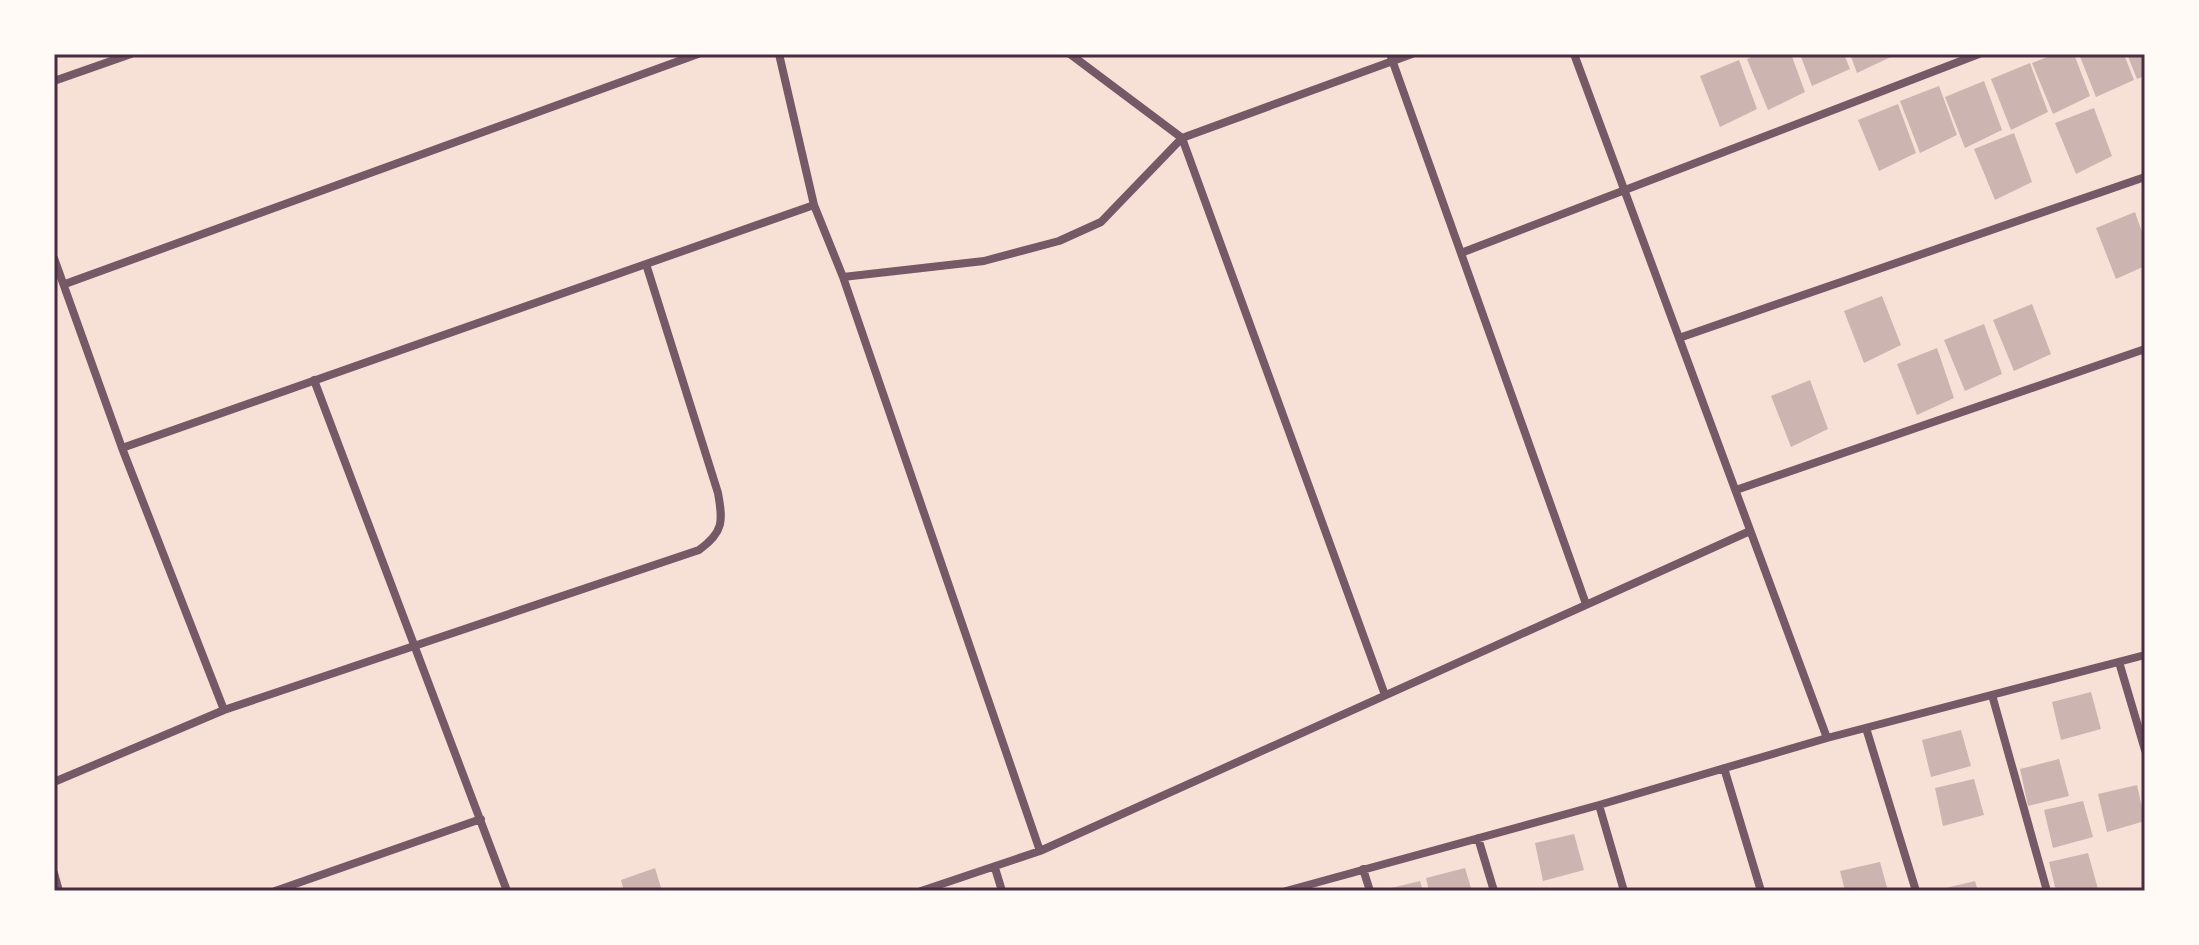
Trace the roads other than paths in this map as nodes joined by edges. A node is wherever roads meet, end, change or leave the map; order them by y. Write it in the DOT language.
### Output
graph roads {
  1 [pos="131,54"];
  2 [pos="698,54"];
  3 [pos="779,54"];
  4 [pos="1070,54"];
  5 [pos="1412,54"];
  6 [pos="1574,54"];
  7 [pos="1979,54"];
  8 [pos="1391,58"];
  9 [pos="54,81"];
  10 [pos="1182,138"];
  11 [pos="2145,177"];
  12 [pos="1625,190"];
  13 [pos="814,205"];
  14 [pos="1461,253"];
  15 [pos="54,258"];
  16 [pos="646,264"];
  17 [pos="843,277"];
  18 [pos="65,284"];
  19 [pos="1679,338"];
  20 [pos="2145,349"];
  21 [pos="314,380"];
  22 [pos="122,448"];
  23 [pos="1736,490"];
  24 [pos="1750,531"];
  25 [pos="1586,604"];
  26 [pos="417,645"];
  27 [pos="2145,655"];
  28 [pos="2119,662"];
  29 [pos="1385,695"];
  30 [pos="1992,695"];
  31 [pos="224,710"];
  32 [pos="1866,728"];
  33 [pos="1827,738"];
  34 [pos="2145,750"];
  35 [pos="1724,768"];
  36 [pos="54,782"];
  37 [pos="1599,805"];
  38 [pos="481,819"];
  39 [pos="1478,838"];
  40 [pos="1040,851"];
  41 [pos="995,868"];
  42 [pos="1363,869"];
  43 [pos="54,873"];
  44 [pos="59,891"];
  45 [pos="275,891"];
  46 [pos="507,891"];
  47 [pos="921,891"];
  48 [pos="1002,891"];
  49 [pos="1286,891"];
  50 [pos="1370,891"];
  51 [pos="1494,891"];
  52 [pos="1624,891"];
  53 [pos="1761,891"];
  54 [pos="1916,891"];
  55 [pos="2047,891"];
  1 -- 9 [label="street"];
  2 -- 18 [label="street"];
  3 -- 13 [label="street"];
  4 -- 10 [label="street"];
  5 -- 8 [label="street"];
  6 -- 12 [label="street"];
  7 -- 12 [label="street"];
  8 -- 10 [label="street"];
  8 -- 14 [label="street"];
  10 -- 17 [label="street"];
  10 -- 29 [label="street"];
  11 -- 19 [label="street"];
  12 -- 14 [label="street"];
  12 -- 19 [label="street"];
  13 -- 16 [label="street"];
  13 -- 17 [label="street"];
  14 -- 25 [label="street"];
  15 -- 18 [label="street"];
  16 -- 21 [label="street"];
  16 -- 26 [label="street"];
  17 -- 40 [label="street"];
  18 -- 22 [label="street"];
  19 -- 23 [label="street"];
  20 -- 23 [label="street"];
  21 -- 22 [label="street"];
  21 -- 26 [label="street"];
  22 -- 31 [label="street"];
  23 -- 24 [label="street"];
  24 -- 25 [label="street"];
  24 -- 33 [label="street"];
  25 -- 29 [label="street"];
  26 -- 31 [label="street"];
  26 -- 38 [label="street"];
  27 -- 28 [label="street"];
  28 -- 30 [label="street"];
  28 -- 34 [label="street"];
  29 -- 40 [label="street"];
  30 -- 32 [label="street"];
  30 -- 55 [label="street"];
  31 -- 36 [label="street"];
  32 -- 33 [label="street"];
  32 -- 54 [label="street"];
  33 -- 35 [label="street"];
  35 -- 37 [label="street"];
  35 -- 53 [label="street"];
  37 -- 39 [label="street"];
  37 -- 52 [label="street"];
  38 -- 45 [label="street"];
  38 -- 46 [label="street"];
  39 -- 42 [label="street"];
  39 -- 51 [label="street"];
  40 -- 41 [label="street"];
  41 -- 47 [label="street"];
  41 -- 48 [label="street"];
  42 -- 49 [label="street"];
  42 -- 50 [label="street"];
  43 -- 44 [label="street"];
}
